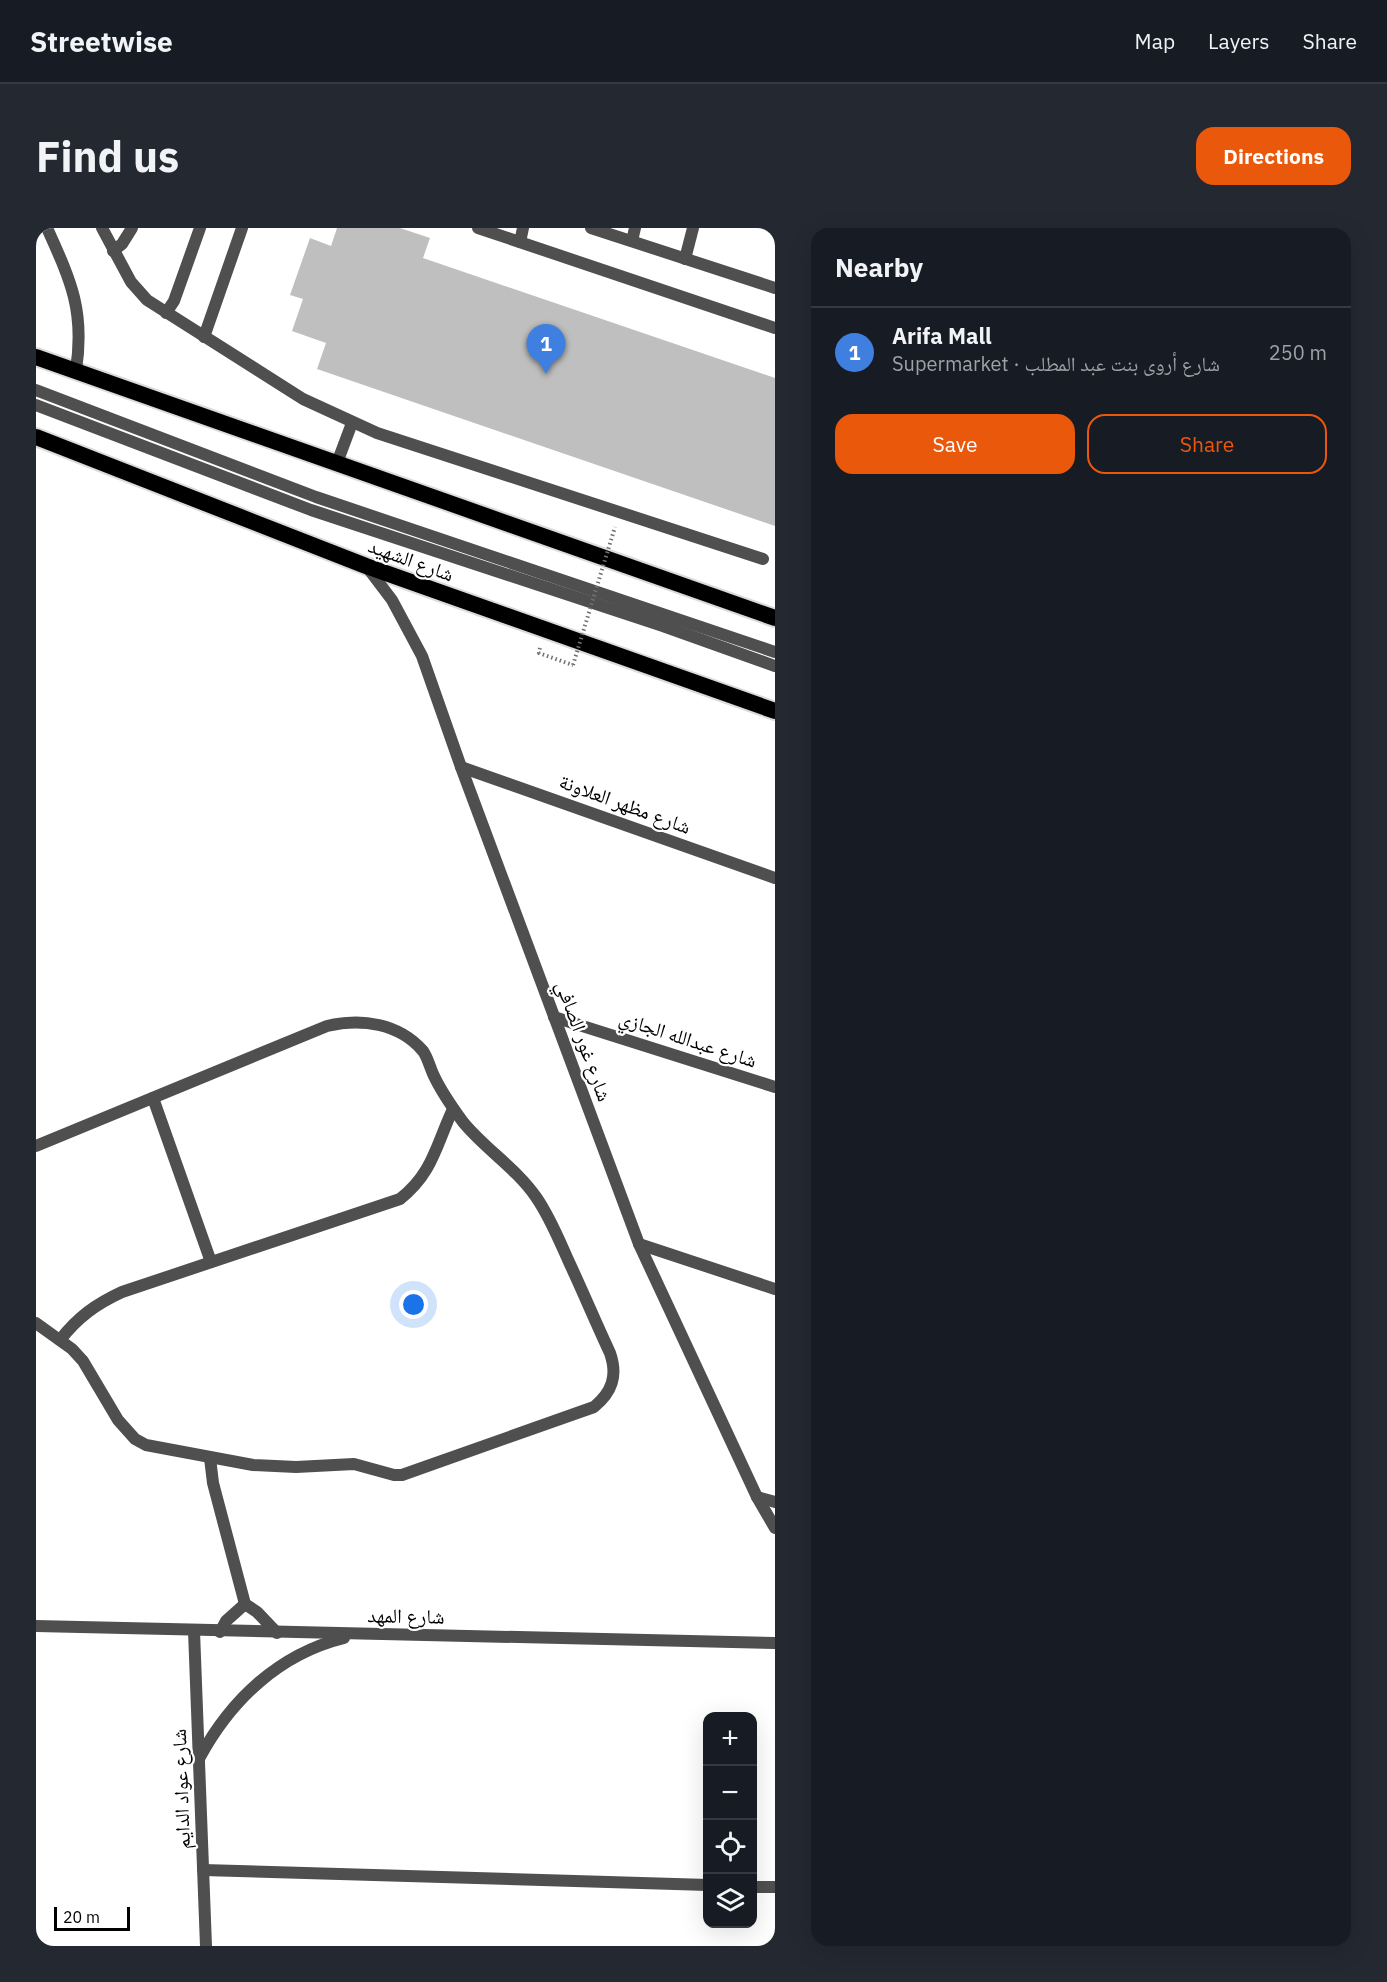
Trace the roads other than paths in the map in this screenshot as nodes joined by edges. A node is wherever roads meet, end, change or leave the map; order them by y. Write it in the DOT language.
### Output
graph roads {
  1 [pos="47,228"];
  2 [pos="102,228"];
  3 [pos="132,228"];
  4 [pos="200,228"];
  5 [pos="242,228"];
  6 [pos="478,228"];
  7 [pos="523,228"];
  8 [pos="591,228"];
  9 [pos="635,228"];
  10 [pos="693,228"];
  11 [pos="632,241"];
  12 [pos="520,242"];
  13 [pos="113,251"];
  14 [pos="685,259"];
  15 [pos="775,288"];
  16 [pos="166,313"];
  17 [pos="775,328"];
  18 [pos="204,337"];
  19 [pos="36,357"];
  20 [pos="76,370"];
  21 [pos="36,390"];
  22 [pos="36,405"];
  23 [pos="352,423"];
  24 [pos="36,437"];
  25 [pos="337,463"];
  26 [pos="763,559"];
  27 [pos="366,566"];
  28 [pos="775,618"];
  29 [pos="775,652"];
  30 [pos="775,666"];
  31 [pos="775,711"];
  32 [pos="461,767"];
  33 [pos="775,878"];
  34 [pos="554,1017"];
  35 [pos="775,1087"];
  36 [pos="153,1098"];
  37 [pos="453,1109"];
  38 [pos="36,1146"];
  39 [pos="639,1244"];
  40 [pos="211,1262"];
  41 [pos="775,1289"];
  42 [pos="36,1323"];
  43 [pos="60,1340"];
  44 [pos="210,1458"];
  45 [pos="757,1497"];
  46 [pos="775,1502"];
  47 [pos="775,1528"];
  48 [pos="245,1604"];
  49 [pos="36,1626"];
  50 [pos="194,1631"];
  51 [pos="220,1632"];
  52 [pos="277,1633"];
  53 [pos="359,1635"];
  54 [pos="775,1643"];
  55 [pos="199,1758"];
  56 [pos="203,1870"];
  57 [pos="703,1885"];
  58 [pos="757,1887"];
  59 [pos="775,1887"];
  60 [pos="207,1946"];
  1 -- 20 [label="street"];
  2 -- 13 [label="street"];
  3 -- 13 [label="street"];
  4 -- 16 [label="street"];
  5 -- 18 [label="street"];
  6 -- 12 [label="street"];
  7 -- 12 [label="street"];
  8 -- 11 [label="street"];
  9 -- 11 [label="street"];
  10 -- 14 [label="street"];
  11 -- 14 [label="street"];
  12 -- 17 [label="street"];
  13 -- 16 [label="street"];
  14 -- 15 [label="street"];
  16 -- 18 [label="street"];
  18 -- 23 [label="street"];
  19 -- 20 [label="highway"];
  20 -- 25 [label="highway"];
  21 -- 29 [label="street"];
  22 -- 30 [label="street"];
  23 -- 25 [label="street"];
  23 -- 26 [label="street"];
  24 -- 27 [label="highway, شارع الشهيد"];
  25 -- 28 [label="highway"];
  27 -- 31 [label="highway, شارع الشهيد"];
  27 -- 32 [label="street, شارع غور الصافي"];
  32 -- 33 [label="street, شارع مظهر العلاونة"];
  32 -- 34 [label="street, شارع غور الصافي"];
  34 -- 35 [label="street, شارع عبدالله الجازي"];
  34 -- 39 [label="street, شارع غور الصافي"];
  36 -- 37 [label="street"];
  36 -- 38 [label="street"];
  36 -- 40 [label="street"];
  37 -- 40 [label="street"];
  37 -- 44 [label="street"];
  39 -- 41 [label="street"];
  39 -- 45 [label="street, شارع غور الصافي"];
  40 -- 43 [label="street"];
  42 -- 43 [label="street"];
  43 -- 44 [label="street"];
  44 -- 48 [label="street"];
  45 -- 46 [label="street"];
  45 -- 47 [label="street, شارع غور الصافي"];
  48 -- 51 [label="street"];
  48 -- 52 [label="street"];
  49 -- 50 [label="street, شارع المهد"];
  50 -- 51 [label="street, شارع المهد"];
  50 -- 55 [label="street, شارع عواد الدايم"];
  51 -- 52 [label="street, شارع المهد"];
  52 -- 53 [label="street, شارع المهد"];
  53 -- 54 [label="street, شارع المهد"];
  53 -- 55 [label="street"];
  55 -- 56 [label="street, شارع عواد الدايم"];
  56 -- 57 [label="street"];
  56 -- 60 [label="street, شارع عواد الدايم"];
  58 -- 59 [label="street"];
}
